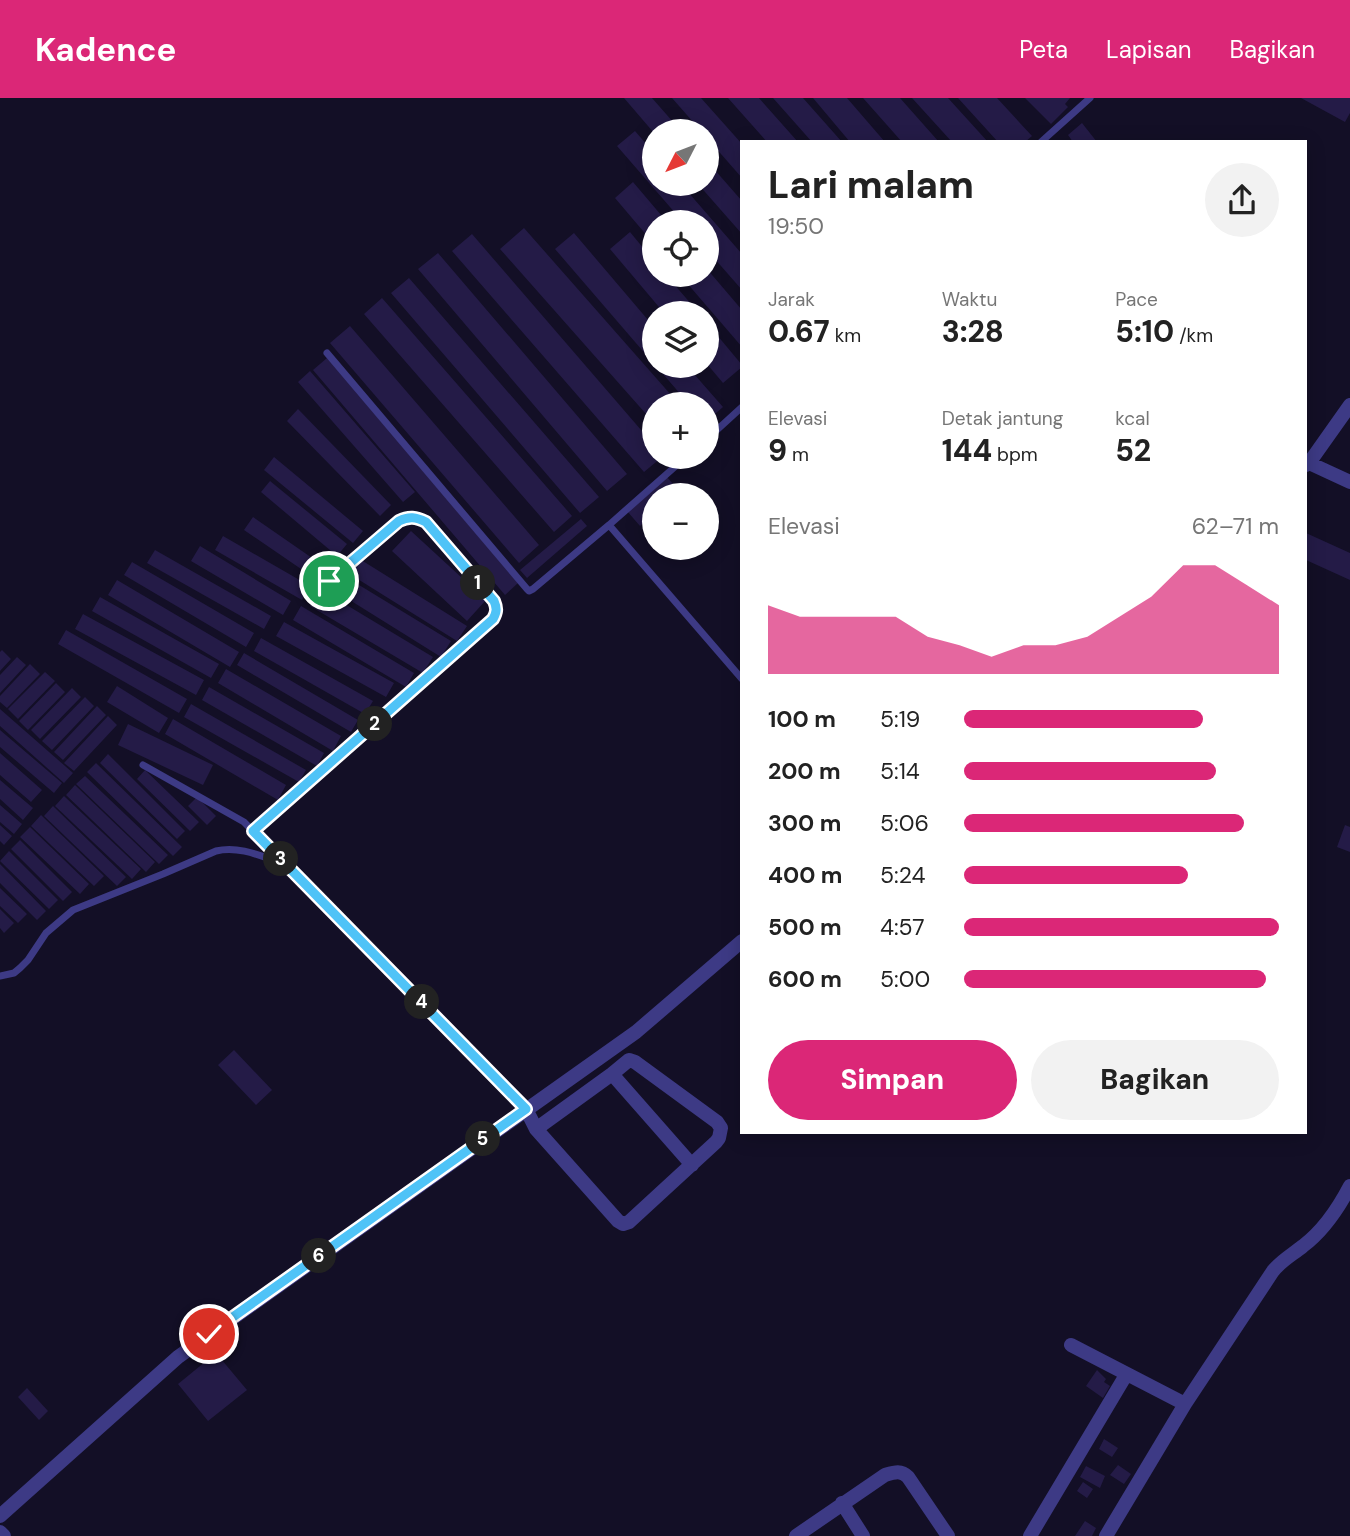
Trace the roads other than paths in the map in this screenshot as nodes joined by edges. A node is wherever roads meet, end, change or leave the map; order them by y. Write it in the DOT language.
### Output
graph roads {
  1 [pos="1090,98"];
  2 [pos="1043,140"];
  3 [pos="327,353"];
  4 [pos="1350,405"];
  5 [pos="740,409"];
  6 [pos="719,428"];
  7 [pos="1307,464"];
  8 [pos="673,469"];
  9 [pos="1350,482"];
  10 [pos="609,525"];
  11 [pos="329,581"];
  12 [pos="740,677"];
  13 [pos="143,765"];
  14 [pos="253,831"];
  15 [pos="288,866"];
  16 [pos="740,944"];
  17 [pos="0,976"];
  18 [pos="612,1074"];
  19 [pos="526,1109"];
  20 [pos="536,1129"];
  21 [pos="692,1165"];
  22 [pos="1350,1186"];
  23 [pos="1071,1345"];
  24 [pos="1126,1375"];
  25 [pos="1185,1404"];
  26 [pos="842,1503"];
  27 [pos="0,1516"];
  28 [pos="0,1532"];
  29 [pos="4,1536"];
  30 [pos="796,1536"];
  31 [pos="863,1536"];
  32 [pos="948,1536"];
  33 [pos="1030,1536"];
  34 [pos="1106,1536"];
  1 -- 2 [label="lane"];
  3 -- 10 [label="lane"];
  4 -- 7 [label="street"];
  5 -- 6 [label="lane"];
  7 -- 9 [label="street"];
  8 -- 10 [label="lane"];
  10 -- 12 [label="lane"];
  11 -- 14 [label="lane"];
  13 -- 14 [label="lane"];
  14 -- 15 [label="lane"];
  15 -- 17 [label="lane"];
  15 -- 19 [label="lane"];
  16 -- 19 [label="street"];
  18 -- 20 [label="street"];
  18 -- 21 [label="street"];
  18 -- 21 [label="street"];
  19 -- 20 [label="street"];
  19 -- 27 [label="street"];
  20 -- 21 [label="street"];
  22 -- 25 [label="street"];
  23 -- 24 [label="street"];
  24 -- 25 [label="street"];
  24 -- 33 [label="street"];
  25 -- 34 [label="street"];
  26 -- 30 [label="street"];
  26 -- 31 [label="street"];
  26 -- 32 [label="street"];
  28 -- 29 [label="street"];
}
